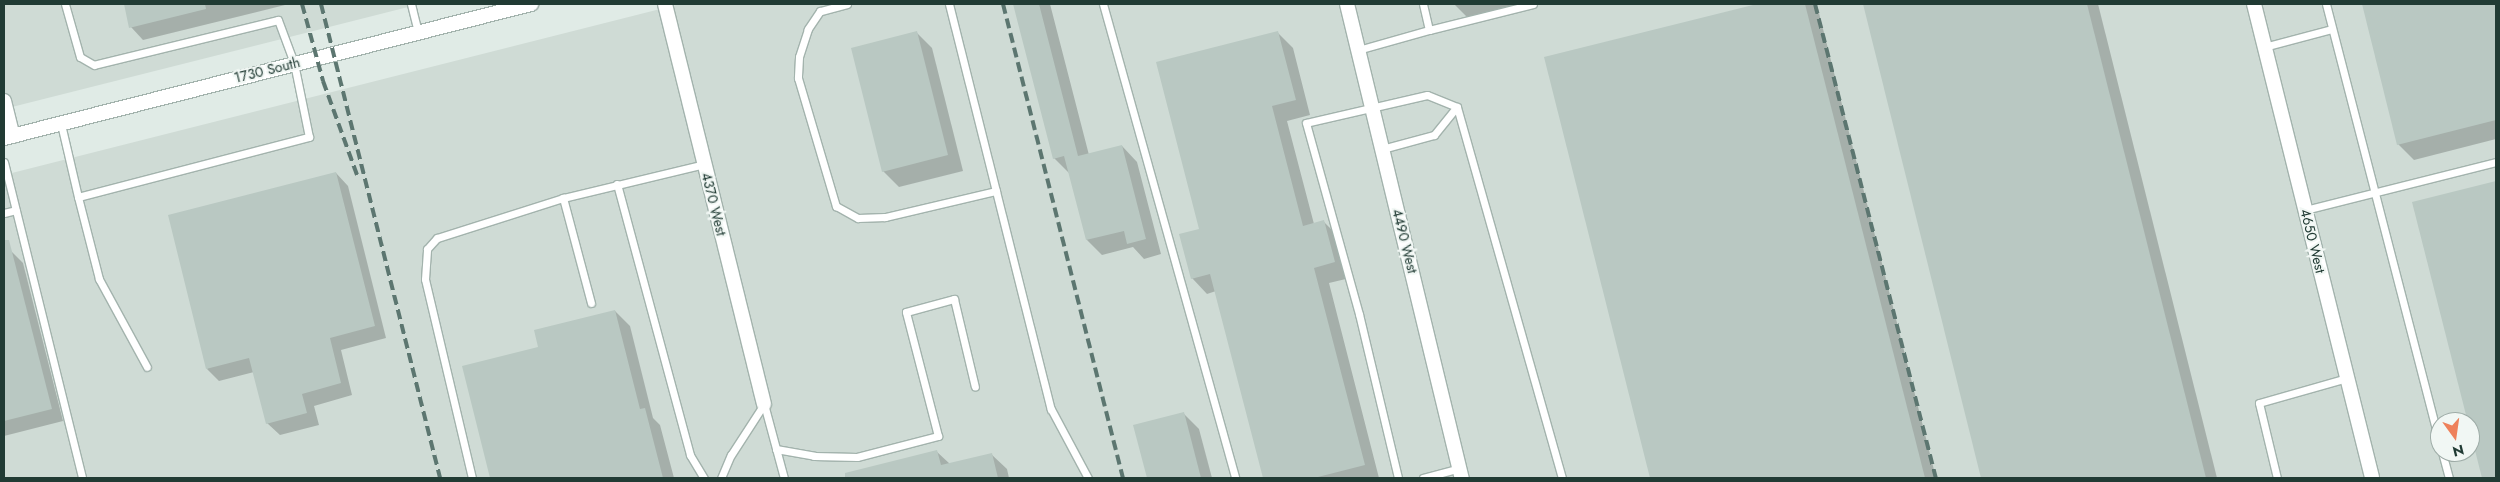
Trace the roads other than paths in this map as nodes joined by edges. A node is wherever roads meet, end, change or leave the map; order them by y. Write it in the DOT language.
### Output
graph roads {
  1 [pos="65,4"];
  2 [pos="411,4"];
  3 [pos="531,4"];
  4 [pos="665,4"];
  5 [pos="847,4"];
  6 [pos="949,4"];
  7 [pos="1103,4"];
  8 [pos="1347,4"];
  9 [pos="1423,4"];
  10 [pos="1533,4"];
  11 [pos="2254,4"];
  12 [pos="2326,4"];
  13 [pos="1429,30"];
  14 [pos="2332,30"];
  15 [pos="418,32"];
  16 [pos="2264,47"];
  17 [pos="1358,50"];
  18 [pos="294,63"];
  19 [pos="4,101"];
  20 [pos="1457,107"];
  21 [pos="1373,108"];
  22 [pos="60,124"];
  23 [pos="8,137"];
  24 [pos="1382,149"];
  25 [pos="4,162"];
  26 [pos="2496,162"];
  27 [pos="705,164"];
  28 [pos="617,184"];
  29 [pos="996,191"];
  30 [pos="2374,193"];
  31 [pos="78,197"];
  32 [pos="563,198"];
  33 [pos="16,210"];
  34 [pos="2305,210"];
  35 [pos="4,213"];
  36 [pos="591,303"];
  37 [pos="147,367"];
  38 [pos="2347,378"];
  39 [pos="975,387"];
  40 [pos="764,404"];
  41 [pos="2431,412"];
  42 [pos="776,449"];
  43 [pos="2445,462"];
  44 [pos="1461,473"];
  45 [pos="82,478"];
  46 [pos="472,478"];
  47 [pos="704,478"];
  48 [pos="721,478"];
  49 [pos="784,478"];
  50 [pos="1088,478"];
  51 [pos="1235,478"];
  52 [pos="1398,478"];
  53 [pos="1423,478"];
  54 [pos="1562,478"];
  55 [pos="2277,478"];
  56 [pos="2372,478"];
  57 [pos="2449,478"];
  1 -- 18 [label="lane"];
  2 -- 15 [label="lane"];
  3 -- 15 [label="street, 1730 South"];
  4 -- 27 [label="street, 4370 West"];
  5 -- 29 [label="lane"];
  6 -- 29 [label="lane"];
  7 -- 51 [label="lane"];
  8 -- 17 [label="street, 4490 West"];
  9 -- 13 [label="lane"];
  10 -- 13 [label="lane"];
  11 -- 16 [label="street, 4650 West"];
  12 -- 14 [label="lane"];
  13 -- 17 [label="lane"];
  14 -- 16 [label="lane"];
  14 -- 30 [label="lane"];
  15 -- 18 [label="street, 1730 South"];
  16 -- 34 [label="street, 4650 West"];
  17 -- 21 [label="street, 4490 West"];
  18 -- 22 [label="street, 1730 South"];
  18 -- 31 [label="lane"];
  19 -- 23 [label="street"];
  20 -- 21 [label="lane"];
  20 -- 24 [label="lane"];
  20 -- 54 [label="lane"];
  21 -- 24 [label="street, 4490 West"];
  21 -- 52 [label="lane"];
  22 -- 23 [label="street, 1730 South"];
  22 -- 31 [label="lane"];
  24 -- 44 [label="street, 4490 West"];
  25 -- 33 [label="lane"];
  26 -- 30 [label="lane"];
  27 -- 28 [label="lane"];
  27 -- 40 [label="street, 4370 West"];
  28 -- 32 [label="lane"];
  28 -- 47 [label="lane"];
  29 -- 50 [label="lane"];
  30 -- 34 [label="lane"];
  30 -- 41 [label="lane"];
  31 -- 37 [label="lane"];
  32 -- 36 [label="lane"];
  32 -- 46 [label="lane"];
  33 -- 35 [label="lane"];
  33 -- 45 [label="lane"];
  34 -- 38 [label="street, 4650 West"];
  38 -- 55 [label="lane"];
  38 -- 56 [label="street, 4650 West"];
  39 -- 42 [label="lane"];
  40 -- 42 [label="lane"];
  40 -- 48 [label="lane"];
  42 -- 49 [label="lane"];
  43 -- 57 [label="lane"];
  44 -- 53 [label="lane"];
}
